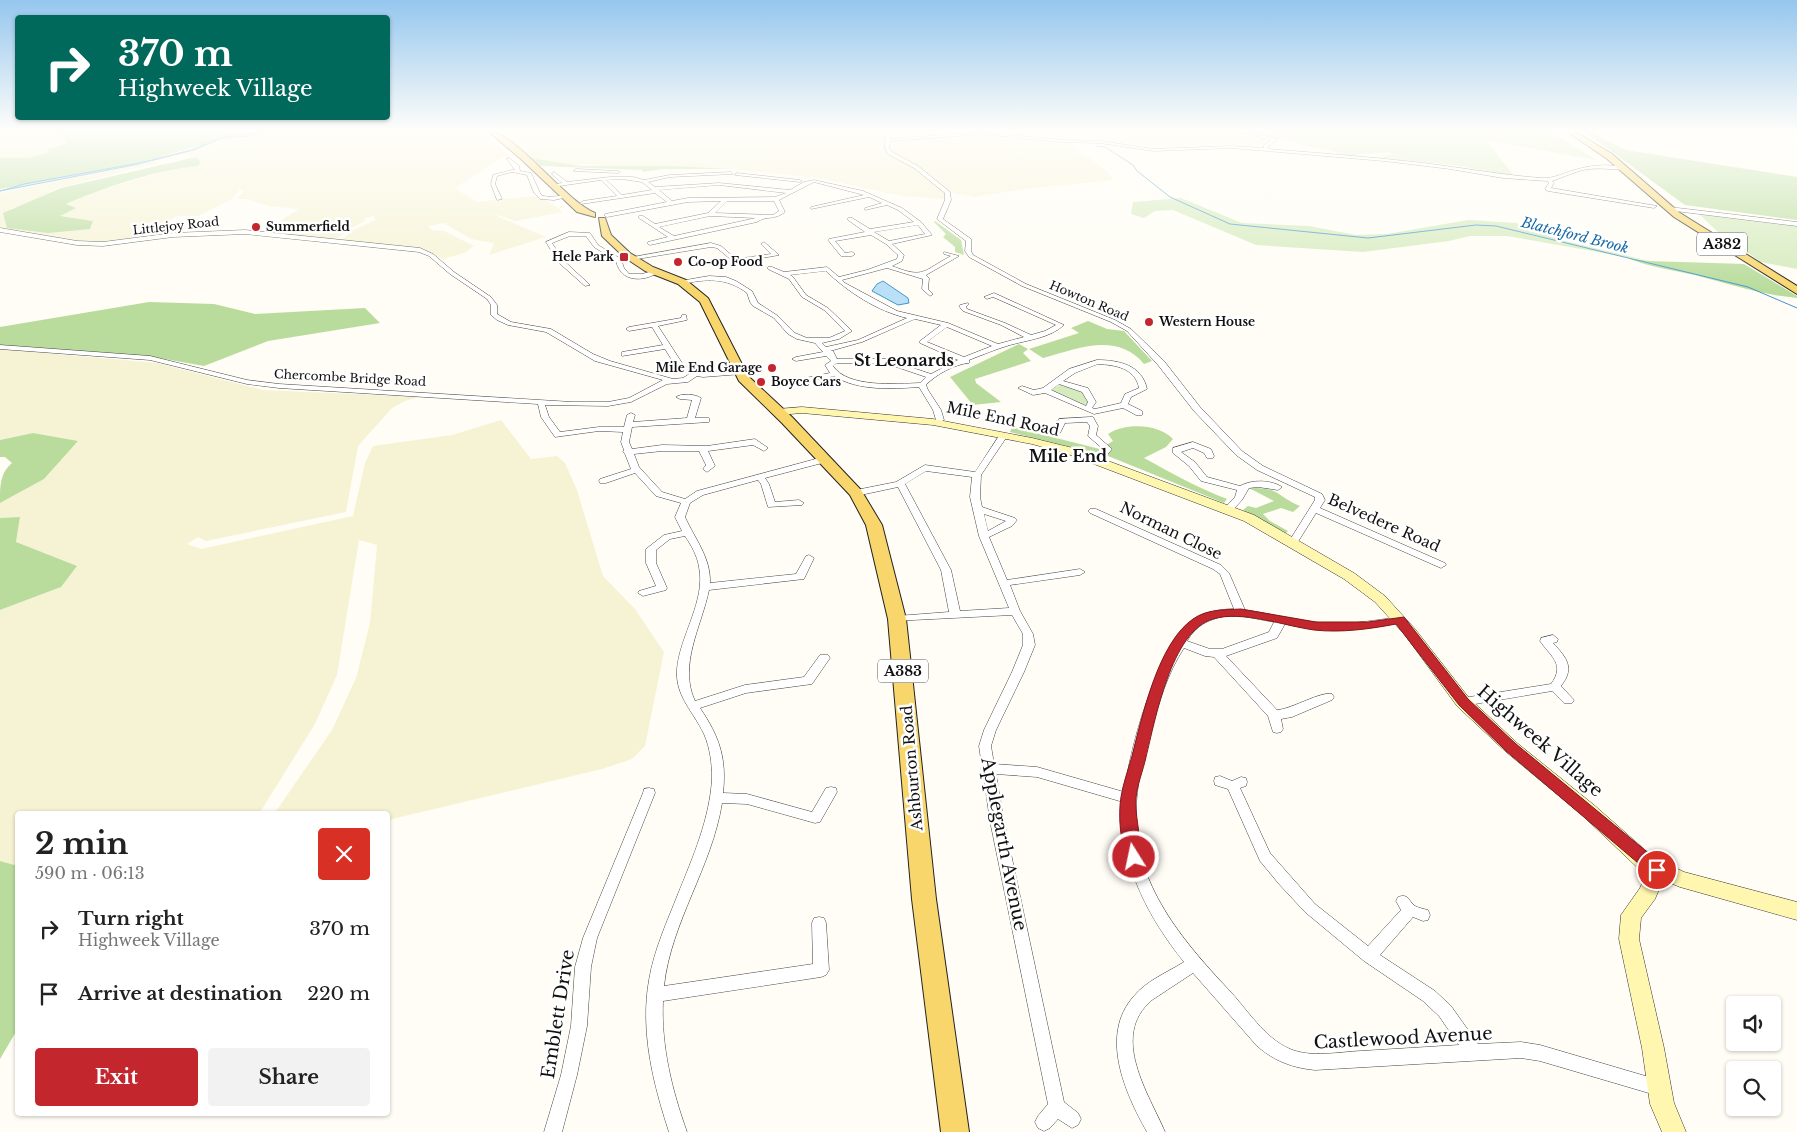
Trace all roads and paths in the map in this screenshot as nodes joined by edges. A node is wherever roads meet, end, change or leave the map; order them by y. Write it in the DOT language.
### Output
graph roads {
  1 [pos="492,184"];
  2 [pos="532,184"];
  3 [pos="552,184"];
  4 [pos="566,184"];
  5 [pos="607,184"];
  6 [pos="649,184"];
  7 [pos="704,184"];
  8 [pos="758,184"];
  9 [pos="807,184"];
  10 [pos="825,184"];
  11 [pos="937,184"];
  12 [pos="1552,184"];
  13 [pos="1640,184"];
  14 [pos="554,186"];
  15 [pos="753,187"];
  16 [pos="656,190"];
  17 [pos="794,192"];
  18 [pos="868,196"];
  19 [pos="565,197"];
  20 [pos="621,197"];
  21 [pos="499,199"];
  22 [pos="704,199"];
  23 [pos="726,199"];
  24 [pos="735,199"];
  25 [pos="776,199"];
  26 [pos="670,202"];
  27 [pos="583,203"];
  28 [pos="885,204"];
  29 [pos="1654,206"];
  30 [pos="813,208"];
  31 [pos="867,209"];
  32 [pos="1669,210"];
  33 [pos="710,214"];
  34 [pos="605,217"];
  35 [pos="641,217"];
  36 [pos="759,218"];
  37 [pos="850,219"];
  38 [pos="919,222"];
  39 [pos="1797,224"];
  40 [pos="654,226"];
  41 [pos="0,230"];
  42 [pos="868,232"];
  43 [pos="673,238"];
  44 [pos="650,243"];
  45 [pos="888,243"];
  46 [pos="764,244"];
  47 [pos="946,253"];
  48 [pos="852,254"];
  49 [pos="631,258"];
  50 [pos="888,266"];
  51 [pos="770,268"];
  52 [pos="656,272"];
  53 [pos="783,274"];
  54 [pos="923,276"];
  55 [pos="838,279"];
  56 [pos="682,282"];
  57 [pos="587,285"];
  58 [pos="1797,291"];
  59 [pos="930,294"];
  60 [pos="993,295"];
  61 [pos="966,304"];
  62 [pos="684,316"];
  63 [pos="915,317"];
  64 [pos="946,324"];
  65 [pos="654,325"];
  66 [pos="629,329"];
  67 [pos="1029,337"];
  68 [pos="817,341"];
  69 [pos="668,346"];
  70 [pos="998,346"];
  71 [pos="0,347"];
  72 [pos="827,352"];
  73 [pos="625,354"];
  74 [pos="796,359"];
  75 [pos="835,360"];
  76 [pos="966,361"];
  77 [pos="740,372"];
  78 [pos="695,374"];
  79 [pos="834,374"];
  80 [pos="931,376"];
  81 [pos="671,381"];
  82 [pos="799,382"];
  83 [pos="1059,382"];
  84 [pos="922,385"];
  85 [pos="1022,388"];
  86 [pos="1046,390"];
  87 [pos="680,397"];
  88 [pos="541,405"];
  89 [pos="1124,405"];
  90 [pos="779,412"];
  91 [pos="1091,413"];
  92 [pos="1139,413"];
  93 [pos="630,415"];
  94 [pos="706,420"];
  95 [pos="940,420"];
  96 [pos="688,421"];
  97 [pos="628,427"];
  98 [pos="1056,431"];
  99 [pos="1004,435"];
  100 [pos="764,448"];
  101 [pos="702,449"];
  102 [pos="627,452"];
  103 [pos="1210,456"];
  104 [pos="823,460"];
  105 [pos="1098,460"];
  106 [pos="707,469"];
  107 [pos="637,470"];
  108 [pos="977,475"];
  109 [pos="759,476"];
  110 [pos="603,481"];
  111 [pos="900,484"];
  112 [pos="1278,487"];
  113 [pos="1242,489"];
  114 [pos="856,493"];
  115 [pos="686,502"];
  116 [pos="799,503"];
  117 [pos="978,509"];
  118 [pos="1091,509"];
  119 [pos="1315,509"];
  120 [pos="1228,510"];
  121 [pos="688,532"];
  122 [pos="984,536"];
  123 [pos="1293,543"];
  124 [pos="809,558"];
  125 [pos="1441,565"];
  126 [pos="1084,572"];
  127 [pos="1005,583"];
  128 [pos="704,587"];
  129 [pos="643,593"];
  130 [pos="1015,610"];
  131 [pos="1241,613"];
  132 [pos="955,614"];
  133 [pos="897,619"];
  134 [pos="1399,620"];
  135 [pos="1280,621"];
  136 [pos="1553,639"];
  137 [pos="1181,642"];
  138 [pos="1218,654"];
  139 [pos="824,658"];
  140 [pos="1555,688"];
  141 [pos="1328,697"];
  142 [pos="1568,700"];
  143 [pos="1463,702"];
  144 [pos="692,706"];
  145 [pos="1274,715"];
  146 [pos="1277,729"];
  147 [pos="987,768"];
  148 [pos="1231,783"];
  149 [pos="831,792"];
  150 [pos="649,793"];
  151 [pos="716,798"];
  152 [pos="1128,798"];
  153 [pos="1657,870"];
  154 [pos="1412,909"];
  155 [pos="1797,910"];
  156 [pos="819,923"];
  157 [pos="1369,956"];
  158 [pos="1194,964"];
  159 [pos="655,995"];
  160 [pos="1474,1053"];
  161 [pos="1659,1088"];
  162 [pos="1057,1107"];
  163 [pos="1072,1119"];
  164 [pos="1044,1122"];
  165 [pos="553,1132"];
  166 [pos="678,1132"];
  167 [pos="955,1132"];
  168 [pos="1156,1132"];
  169 [pos="1674,1132"];
  1 -- 21 [label="street"];
  2 -- 19 [label="street"];
  3 -- 14 [label="main road"];
  4 -- 14 [label="street"];
  5 -- 20 [label="street"];
  6 -- 16 [label="street"];
  7 -- 15 [label="street"];
  7 -- 16 [label="street"];
  7 -- 22 [label="street"];
  8 -- 15 [label="street"];
  9 -- 17 [label="street"];
  10 -- 18 [label="street"];
  11 -- 119 [label="street, Howton Road"];
  12 -- 29 [label="street"];
  13 -- 32 [label="main road, A382"];
  14 -- 19 [label="main road"];
  15 -- 17 [label="street"];
  15 -- 24 [label="street"];
  16 -- 20 [label="street"];
  16 -- 26 [label="street"];
  17 -- 25 [label="street"];
  18 -- 28 [label="street"];
  18 -- 30 [label="street"];
  19 -- 34 [label="main road"];
  20 -- 27 [label="street"];
  22 -- 23 [label="street"];
  22 -- 26 [label="street"];
  23 -- 24 [label="street"];
  23 -- 33 [label="street"];
  24 -- 25 [label="street"];
  25 -- 36 [label="street"];
  26 -- 34 [label="street"];
  28 -- 31 [label="street"];
  28 -- 38 [label="street"];
  32 -- 39 [label="street"];
  32 -- 58 [label="main road, A382"];
  33 -- 36 [label="street"];
  33 -- 40 [label="street"];
  34 -- 49 [label="main road, Ashburton Road / A383"];
  35 -- 40 [label="street"];
  36 -- 43 [label="street"];
  37 -- 42 [label="street"];
  38 -- 42 [label="street"];
  38 -- 45 [label="street"];
  40 -- 43 [label="street"];
  41 -- 81 [label="street, Littlejoy Road"];
  42 -- 45 [label="street"];
  42 -- 48 [label="street"];
  43 -- 44 [label="street"];
  45 -- 50 [label="street"];
  46 -- 49 [label="street"];
  47 -- 54 [label="street"];
  49 -- 52 [label="main road, Ashburton Road / A383"];
  50 -- 54 [label="street"];
  50 -- 55 [label="street"];
  51 -- 53 [label="street"];
  52 -- 56 [label="main road, Ashburton Road / A383"];
  52 -- 57 [label="street"];
  53 -- 55 [label="street"];
  53 -- 68 [label="street"];
  54 -- 59 [label="street"];
  55 -- 63 [label="street"];
  56 -- 68 [label="street"];
  56 -- 77 [label="main road, Ashburton Road / A383"];
  60 -- 67 [label="street"];
  61 -- 67 [label="street"];
  62 -- 65 [label="street"];
  63 -- 64 [label="street"];
  63 -- 72 [label="street"];
  64 -- 70 [label="street"];
  64 -- 76 [label="street"];
  65 -- 66 [label="street"];
  65 -- 69 [label="street"];
  67 -- 70 [label="street"];
  68 -- 72 [label="street"];
  69 -- 73 [label="street"];
  69 -- 78 [label="street"];
  70 -- 76 [label="street"];
  71 -- 81 [label="street, Chercombe Bridge Road"];
  72 -- 74 [label="street"];
  72 -- 75 [label="street"];
  75 -- 79 [label="street"];
  75 -- 80 [label="street"];
  76 -- 80 [label="street"];
  77 -- 78 [label="street, Chercombe Bridge Road"];
  77 -- 90 [label="main road, Ashburton Road / A383"];
  78 -- 81 [label="street, Chercombe Bridge Road"];
  79 -- 82 [label="street"];
  79 -- 84 [label="street"];
  80 -- 84 [label="street"];
  83 -- 86 [label="street"];
  83 -- 89 [label="street"];
  83 -- 91 [label="street"];
  84 -- 95 [label="street"];
  85 -- 86 [label="street"];
  86 -- 91 [label="street"];
  87 -- 96 [label="street"];
  88 -- 97 [label="street"];
  89 -- 91 [label="street"];
  89 -- 92 [label="street"];
  90 -- 99 [label="street, Mile End Road"];
  90 -- 104 [label="main road, Ashburton Road / A383"];
  91 -- 98 [label="street"];
  91 -- 105 [label="street"];
  93 -- 97 [label="street"];
  94 -- 96 [label="street"];
  96 -- 97 [label="street"];
  97 -- 102 [label="street"];
  99 -- 105 [label="street, Mile End Road"];
  99 -- 108 [label="street"];
  100 -- 101 [label="street"];
  101 -- 102 [label="street"];
  101 -- 106 [label="street"];
  102 -- 107 [label="street"];
  103 -- 113 [label="street"];
  104 -- 109 [label="street"];
  104 -- 114 [label="main road, Ashburton Road / A383"];
  105 -- 120 [label="street, Mile End Road"];
  107 -- 110 [label="street"];
  107 -- 115 [label="street"];
  108 -- 111 [label="street"];
  108 -- 117 [label="street, Applegarth Avenue"];
  109 -- 115 [label="street"];
  109 -- 116 [label="street"];
  111 -- 114 [label="street"];
  111 -- 132 [label="street"];
  112 -- 113 [label="street"];
  113 -- 120 [label="street"];
  114 -- 133 [label="main road, Ashburton Road / A383"];
  115 -- 121 [label="street"];
  117 -- 122 [label="street, Applegarth Avenue"];
  117 -- 122 [label="street"];
  118 -- 131 [label="street, Norman Close"];
  119 -- 123 [label="street"];
  119 -- 125 [label="street, Belvedere Road"];
  120 -- 123 [label="street, Mile End Road"];
  121 -- 128 [label="street"];
  121 -- 129 [label="street"];
  122 -- 127 [label="street, Applegarth Avenue"];
  123 -- 134 [label="street, Highweek Village"];
  124 -- 128 [label="street"];
  126 -- 127 [label="street"];
  127 -- 130 [label="street, Applegarth Avenue"];
  128 -- 144 [label="street"];
  130 -- 132 [label="street"];
  130 -- 147 [label="street, Applegarth Avenue"];
  131 -- 135 [label="street, Castlewood Avenue"];
  131 -- 137 [label="street, Castlewood Avenue"];
  132 -- 133 [label="street"];
  133 -- 167 [label="main road, Ashburton Road / A383"];
  134 -- 135 [label="street, Castlewood Avenue"];
  134 -- 143 [label="street, Highweek Village"];
  135 -- 138 [label="street"];
  136 -- 140 [label="street"];
  137 -- 138 [label="street"];
  137 -- 152 [label="street, Castlewood Avenue"];
  138 -- 145 [label="street"];
  139 -- 144 [label="street"];
  140 -- 142 [label="street"];
  140 -- 143 [label="street"];
  141 -- 145 [label="street"];
  143 -- 153 [label="street, Highweek Village"];
  144 -- 151 [label="street"];
  145 -- 146 [label="street"];
  147 -- 152 [label="street"];
  147 -- 162 [label="street, Applegarth Avenue"];
  148 -- 157 [label="street"];
  149 -- 151 [label="street"];
  150 -- 165 [label="street, Emblett Drive"];
  151 -- 159 [label="street"];
  152 -- 158 [label="street, Castlewood Avenue"];
  153 -- 155 [label="street, Highweek Village"];
  153 -- 161 [label="street"];
  154 -- 157 [label="street"];
  156 -- 159 [label="street"];
  157 -- 160 [label="street"];
  158 -- 160 [label="street, Castlewood Avenue"];
  158 -- 168 [label="street"];
  159 -- 166 [label="street"];
  160 -- 161 [label="street, Castlewood Avenue"];
  161 -- 169 [label="street"];
  162 -- 163 [label="street"];
  162 -- 164 [label="street"];
}
